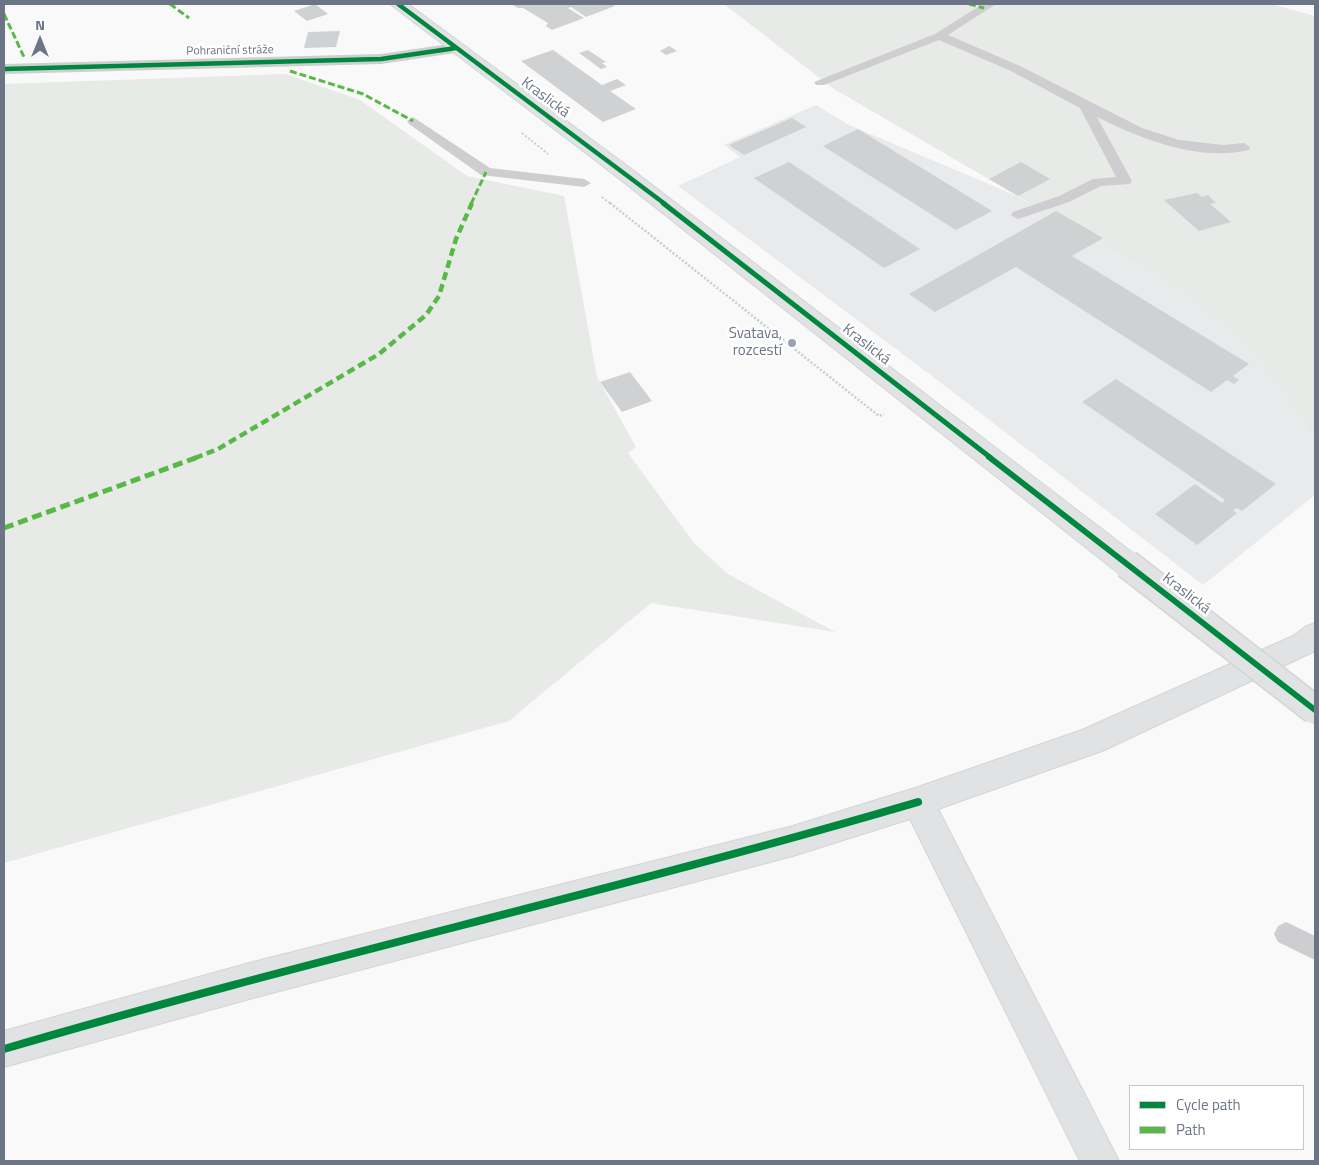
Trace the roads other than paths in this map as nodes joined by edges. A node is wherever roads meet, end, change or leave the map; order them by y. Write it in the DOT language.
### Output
graph roads {
  1 [pos="398,4"];
  2 [pos="990,4"];
  3 [pos="939,36"];
  4 [pos="456,48"];
  5 [pos="4,69"];
  6 [pos="820,82"];
  7 [pos="1086,108"];
  8 [pos="413,122"];
  9 [pos="1244,147"];
  10 [pos="584,183"];
  11 [pos="1018,215"];
  12 [pos="1315,635"];
  13 [pos="1315,710"];
  14 [pos="918,802"];
  15 [pos="1286,934"];
  16 [pos="1315,948"];
  17 [pos="4,1048"];
  18 [pos="1100,1161"];
  1 -- 4 [label="main road, Kraslická"];
  2 -- 3 [label="lane"];
  3 -- 6 [label="lane"];
  3 -- 7 [label="lane"];
  4 -- 5 [label="street, Pohraniční stráže"];
  4 -- 13 [label="main road, Kraslická, bridge"];
  7 -- 9 [label="lane"];
  7 -- 11 [label="lane"];
  8 -- 10 [label="lane"];
  12 -- 14 [label="main road"];
  14 -- 17 [label="main road"];
  14 -- 18 [label="main road"];
  15 -- 16 [label="lane"];
}
